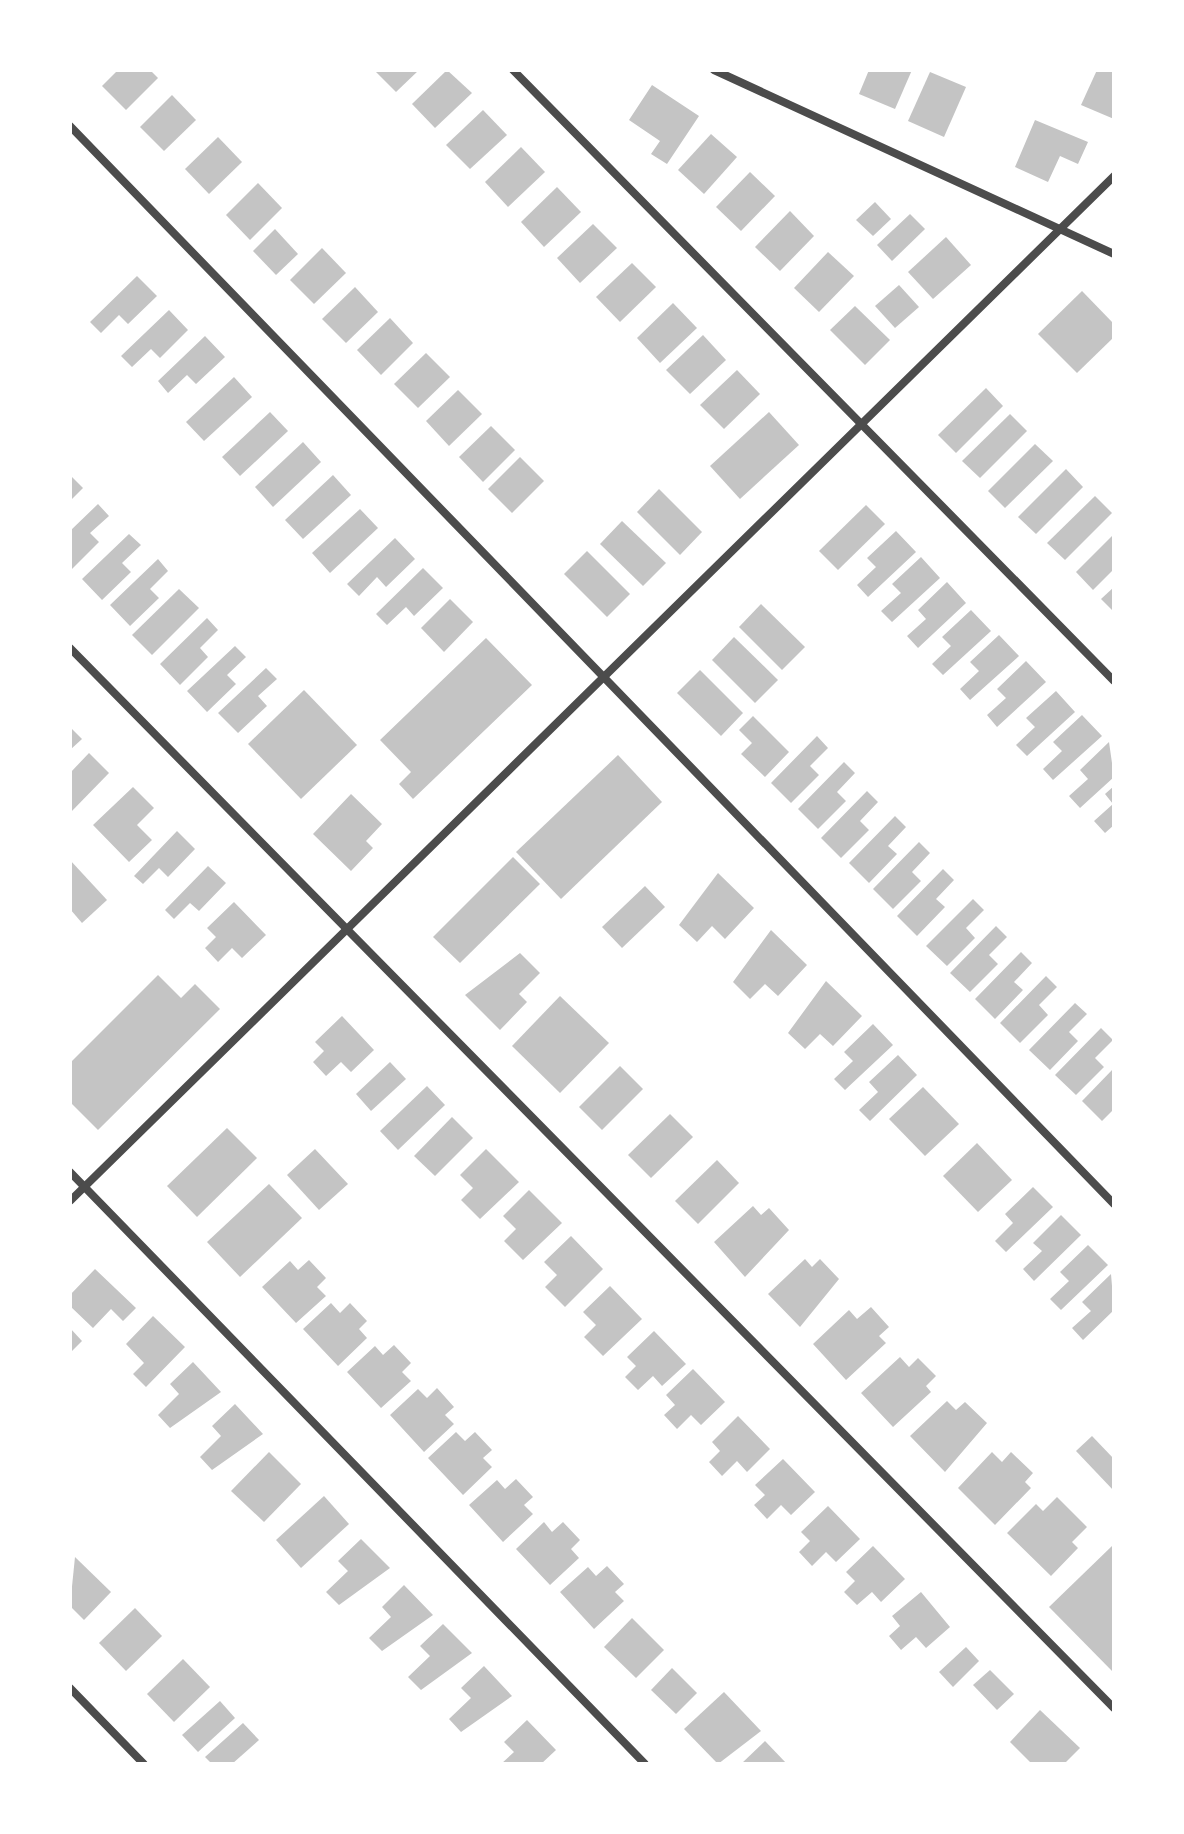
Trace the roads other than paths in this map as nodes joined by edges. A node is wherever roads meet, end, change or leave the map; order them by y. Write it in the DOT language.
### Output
graph roads {
  1 [pos="513,70"];
  2 [pos="714,70"];
  3 [pos="70,126"];
  4 [pos="1114,176"];
  5 [pos="1061,229"];
  6 [pos="1114,254"];
  7 [pos="865,425"];
  8 [pos="70,648"];
  9 [pos="607,678"];
  10 [pos="1114,681"];
  11 [pos="347,933"];
  12 [pos="70,1172"];
  13 [pos="85,1187"];
  14 [pos="70,1201"];
  15 [pos="1114,1204"];
  16 [pos="70,1688"];
  17 [pos="1114,1708"];
  18 [pos="144,1764"];
  19 [pos="645,1764"];
  1 -- 7 [label="street"];
  2 -- 5 [label="street"];
  3 -- 9 [label="street"];
  4 -- 5 [label="street"];
  5 -- 6 [label="street"];
  5 -- 7 [label="street"];
  7 -- 9 [label="street"];
  7 -- 10 [label="street"];
  8 -- 11 [label="street"];
  9 -- 11 [label="street"];
  9 -- 15 [label="street"];
  11 -- 13 [label="street"];
  11 -- 17 [label="street"];
  12 -- 13 [label="street"];
  13 -- 14 [label="street"];
  13 -- 19 [label="street"];
  16 -- 18 [label="street"];
}
